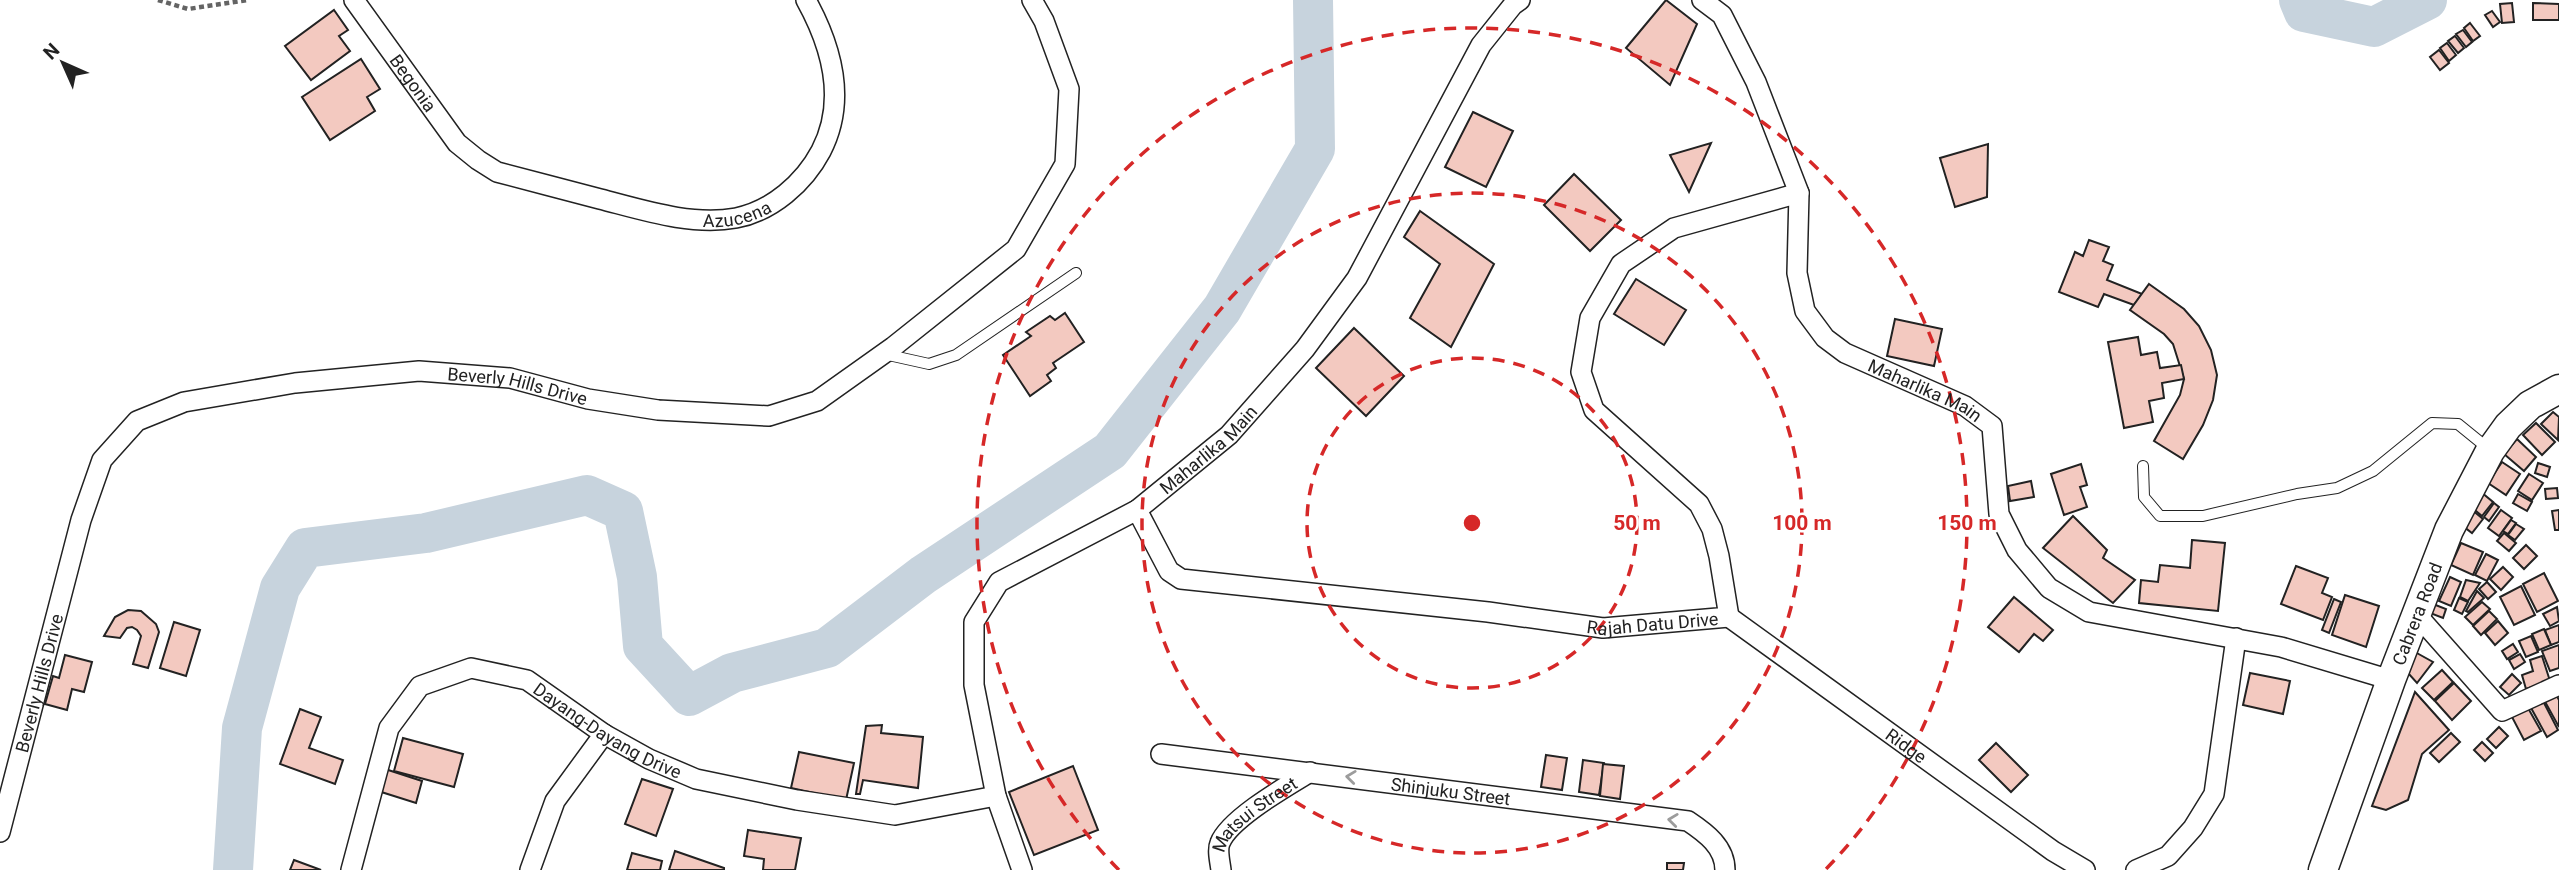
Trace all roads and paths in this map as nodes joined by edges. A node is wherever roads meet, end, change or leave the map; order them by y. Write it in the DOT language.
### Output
graph roads {
  1 [pos="158,0"];
  2 [pos="248,0"];
  3 [pos="354,0"];
  4 [pos="806,0"];
  5 [pos="1032,0"];
  6 [pos="1520,0"];
  7 [pos="1702,0"];
  8 [pos="478,160"];
  9 [pos="1799,193"];
  10 [pos="1076,273"];
  11 [pos="884,354"];
  12 [pos="2559,389"];
  13 [pos="2490,451"];
  14 [pos="2143,466"];
  15 [pos="1137,510"];
  16 [pos="2417,615"];
  17 [pos="1729,617"];
  18 [pos="2236,638"];
  19 [pos="2391,680"];
  20 [pos="2559,685"];
  21 [pos="604,734"];
  22 [pos="1161,754"];
  23 [pos="1310,772"];
  24 [pos="996,796"];
  25 [pos="0,832"];
  26 [pos="1725,864"];
  27 [pos="351,870"];
  28 [pos="530,870"];
  29 [pos="1022,870"];
  30 [pos="1221,870"];
  31 [pos="2085,870"];
  32 [pos="2136,870"];
  33 [pos="2323,870"];
  1 -- 2 [label="path"];
  3 -- 8 [label="street, Begonia"];
  4 -- 8 [label="street, Azucena"];
  5 -- 11 [label="street, Beverly Hills Drive"];
  6 -- 15 [label="street, Maharlika Main"];
  7 -- 9 [label="street, Maharlika Main"];
  9 -- 17 [label="street, Rajah Datu Drive"];
  9 -- 18 [label="street, Maharlika Main"];
  10 -- 11 [label="lane"];
  11 -- 25 [label="street, Beverly Hills Drive"];
  12 -- 13 [label="main road, Cabrera Road"];
  13 -- 14 [label="lane"];
  13 -- 16 [label="main road, Cabrera Road"];
  15 -- 17 [label="street, Rajah Datu Drive"];
  15 -- 24 [label="street, Maharlika Main"];
  16 -- 19 [label="main road, Cabrera Road"];
  16 -- 20 [label="street"];
  17 -- 31 [label="street, Ridge"];
  18 -- 19 [label="street, Maharlika Main"];
  18 -- 32 [label="street"];
  19 -- 33 [label="main road, Cabrera Road"];
  21 -- 24 [label="street, Dayang-Dayang Drive"];
  21 -- 27 [label="street, Dayang-Dayang Drive"];
  21 -- 28 [label="street"];
  22 -- 23 [label="street, Shinjuku Street"];
  26 -- 23 [label="street, Shinjuku Street, one-way"];
  23 -- 30 [label="street, Matsui Street"];
  24 -- 29 [label="street, Maharlika Main"];
}
